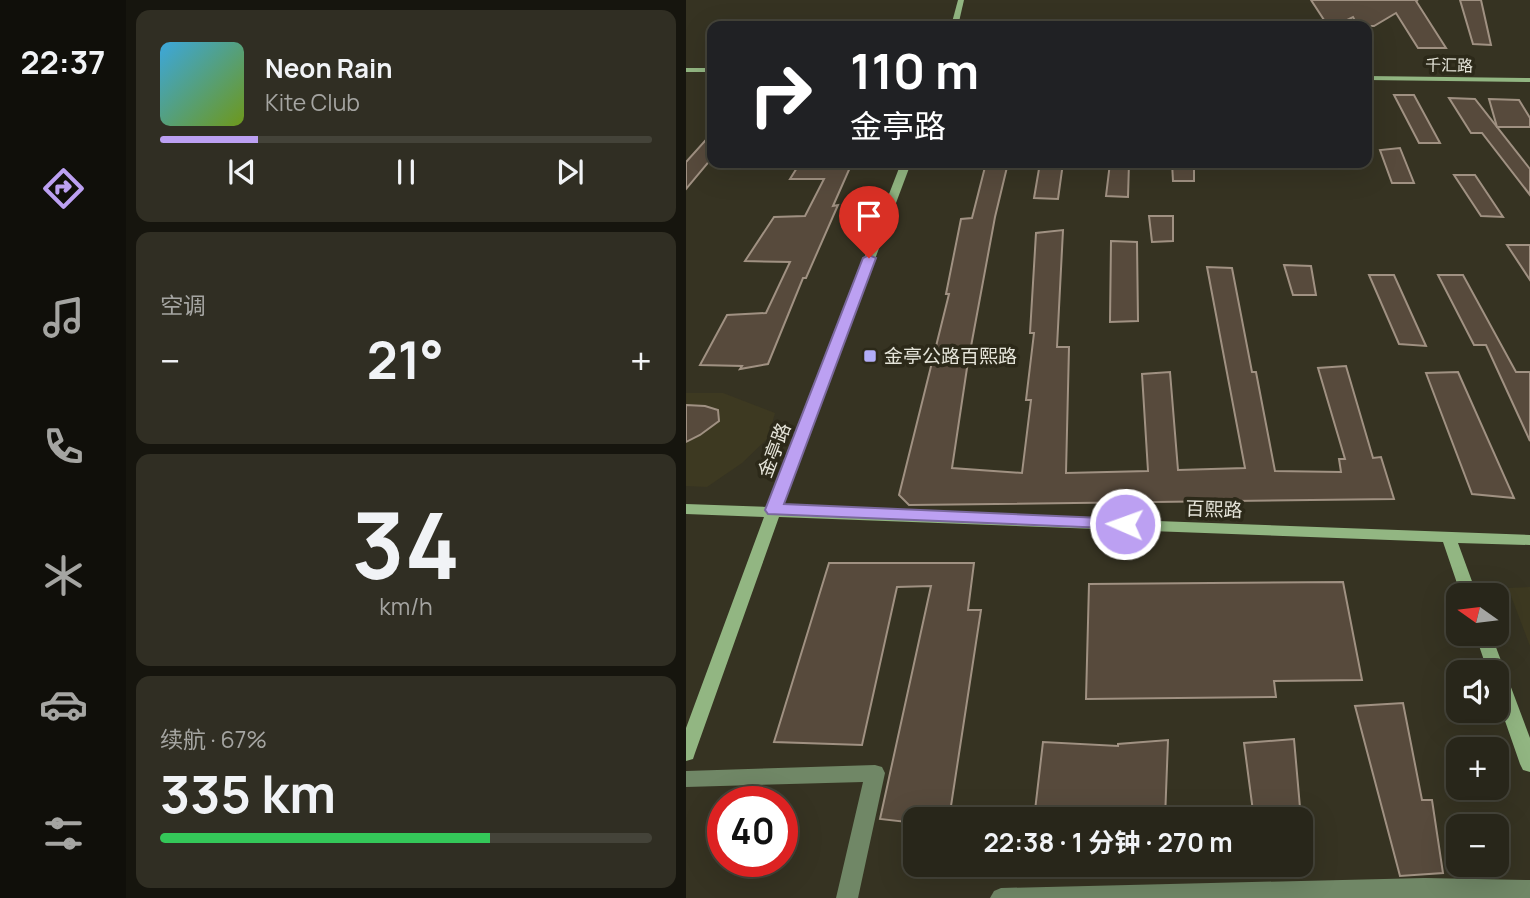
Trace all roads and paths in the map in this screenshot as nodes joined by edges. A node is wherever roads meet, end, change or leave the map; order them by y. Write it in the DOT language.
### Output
graph roads {
  1 [pos="961,0"];
  2 [pos="955,21"];
  3 [pos="686,70"];
  4 [pos="707,70"];
  5 [pos="1372,78"];
  6 [pos="1530,80"];
  7 [pos="904,168"];
  8 [pos="686,509"];
  9 [pos="774,510"];
  10 [pos="1449,538"];
  11 [pos="1530,540"];
  12 [pos="1465,583"];
  13 [pos="1487,646"];
  14 [pos="686,753"];
  15 [pos="1530,764"];
  16 [pos="686,779"];
  17 [pos="1530,890"];
  18 [pos="847,898"];
  19 [pos="1001,898"];
  1 -- 2 [label="street"];
  3 -- 4 [label="street"];
  5 -- 6 [label="street, 千汇路"];
  7 -- 9 [label="street, 金亭路"];
  8 -- 9 [label="street, 百熙路"];
  9 -- 10 [label="street, 百熙路"];
  9 -- 14 [label="street, 金亭路"];
  10 -- 11 [label="street, 百熙路"];
  10 -- 12 [label="street"];
  13 -- 15 [label="street"];
  16 -- 18 [label="street"];
  17 -- 19 [label="street"];
}
